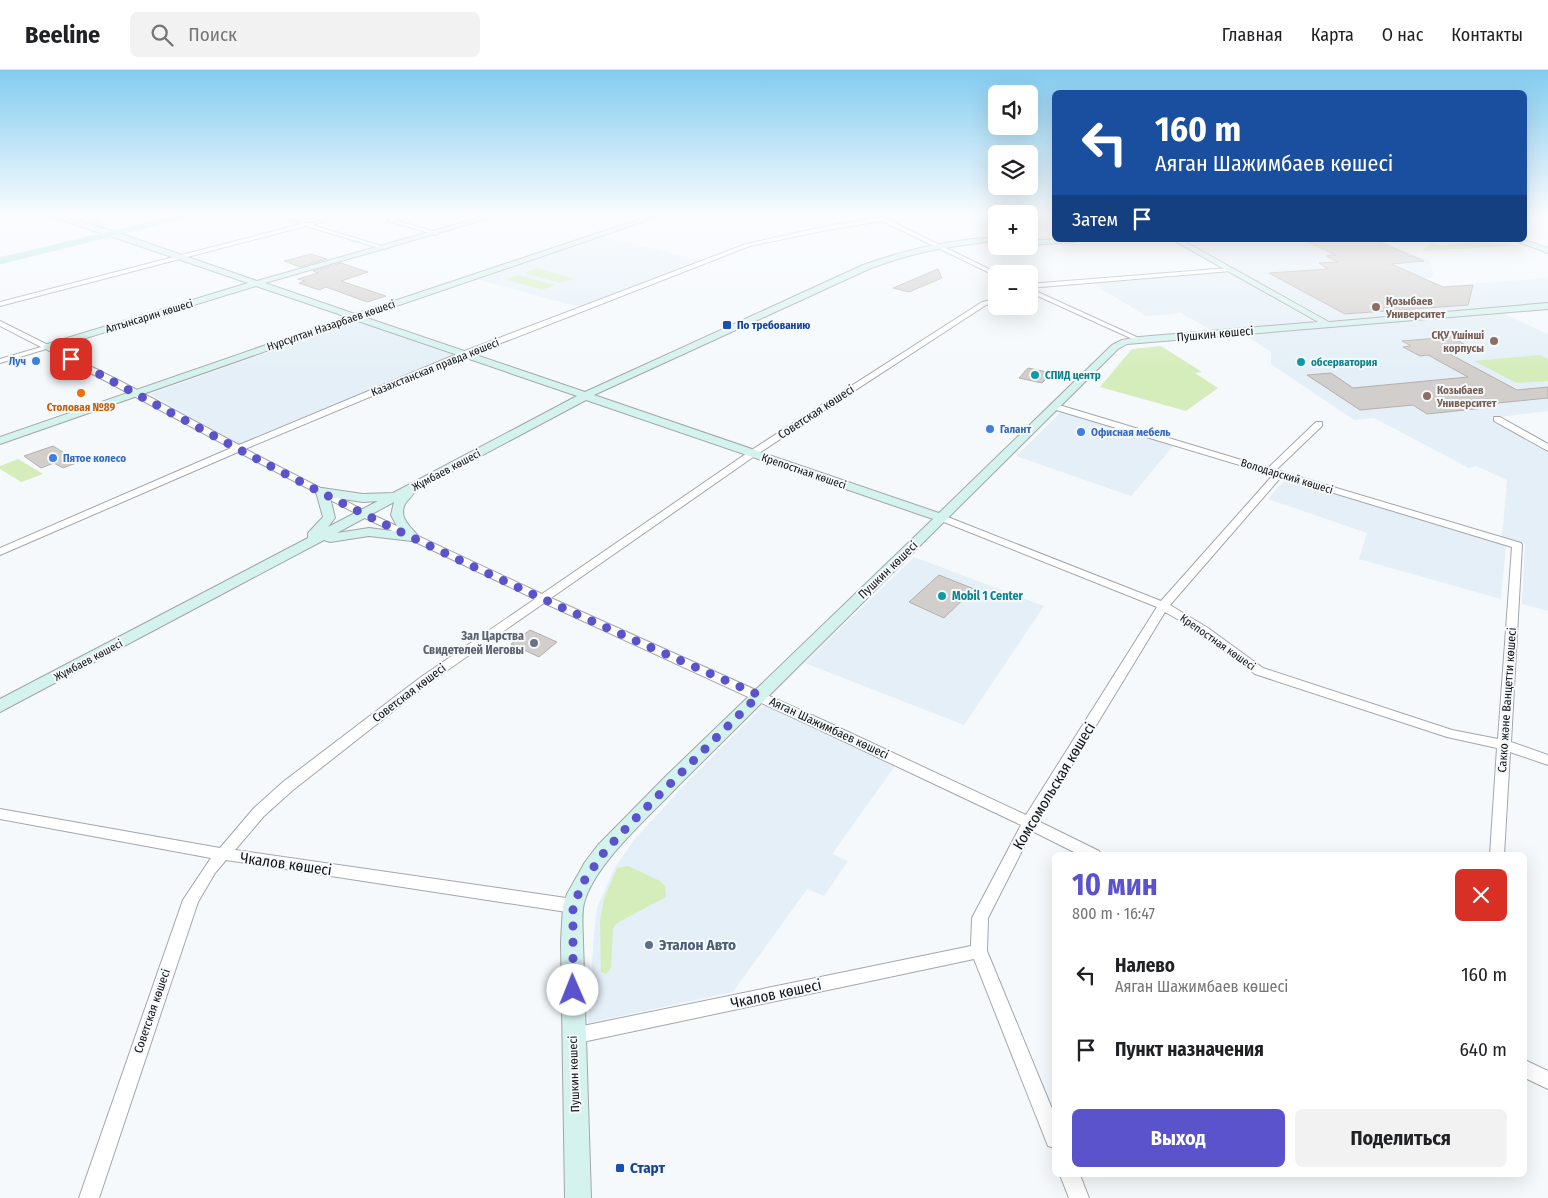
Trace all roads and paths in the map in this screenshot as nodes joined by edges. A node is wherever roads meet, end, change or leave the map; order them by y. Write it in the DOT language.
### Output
graph roads {
  1 [pos="144,267"];
  2 [pos="208,267"];
  3 [pos="319,267"];
  4 [pos="506,267"];
  5 [pos="691,267"];
  6 [pos="867,267"];
  7 [pos="1223,267"];
  8 [pos="1229,270"];
  9 [pos="258,284"];
  10 [pos="1038,285"];
  11 [pos="1038,298"];
  12 [pos="988,302"];
  13 [pos="0,304"];
  14 [pos="1548,306"];
  15 [pos="355,317"];
  16 [pos="0,323"];
  17 [pos="1327,324"];
  18 [pos="1140,340"];
  19 [pos="47,347"];
  20 [pos="465,354"];
  21 [pos="0,361"];
  22 [pos="621,379"];
  23 [pos="545,382"];
  24 [pos="136,393"];
  25 [pos="585,404"];
  26 [pos="1056,407"];
  27 [pos="630,411"];
  28 [pos="543,418"];
  29 [pos="1497,419"];
  30 [pos="1320,424"];
  31 [pos="0,441"];
  32 [pos="1548,448"];
  33 [pos="237,449"];
  34 [pos="752,453"];
  35 [pos="1275,472"];
  36 [pos="415,486"];
  37 [pos="322,492"];
  38 [pos="364,514"];
  39 [pos="942,518"];
  40 [pos="412,537"];
  41 [pos="1517,544"];
  42 [pos="300,548"];
  43 [pos="0,552"];
  44 [pos="542,599"];
  45 [pos="1163,606"];
  46 [pos="759,695"];
  47 [pos="0,706"];
  48 [pos="1504,745"];
  49 [pos="1548,760"];
  50 [pos="0,814"];
  51 [pos="1029,823"];
  52 [pos="1088,852"];
  53 [pos="1497,852"];
  54 [pos="223,854"];
  55 [pos="573,906"];
  56 [pos="979,951"];
  57 [pos="573,1036"];
  58 [pos="1527,1070"];
  59 [pos="1548,1080"];
  60 [pos="1052,1132"];
  61 [pos="1071,1177"];
  62 [pos="89,1198"];
  63 [pos="578,1198"];
  64 [pos="1079,1198"];
  1 -- 13 [label="street"];
  2 -- 9 [label="street, Крепостная көшесі"];
  3 -- 9 [label="street, Алтынсарин көшесі"];
  4 -- 15 [label="street, Нұрсұлтан Назарбаев көшесі"];
  5 -- 20 [label="street, Казахстанская правда көшесі"];
  6 -- 22 [label="street, Жұмбаев көшесі"];
  7 -- 8 [label="street"];
  8 -- 10 [label="street"];
  8 -- 17 [label="street"];
  9 -- 15 [label="street, Крепостная көшесі"];
  9 -- 19 [label="street, Алтынсарин көшесі"];
  11 -- 18 [label="street"];
  12 -- 34 [label="street, Советская көшесі"];
  14 -- 17 [label="street, Пушкин көшесі"];
  15 -- 20 [label="street, Крепостная көшесі"];
  15 -- 24 [label="street, Нұрсұлтан Назарбаев көшесі"];
  16 -- 19 [label="street, Аяган Шажимбаев көшесі"];
  17 -- 18 [label="street, Пушкин көшесі"];
  18 -- 26 [label="street, Пушкин көшесі"];
  19 -- 21 [label="street, Алтынсарин көшесі"];
  19 -- 24 [label="street, Аяган Шажимбаев көшесі"];
  20 -- 23 [label="street, Крепостная көшесі"];
  20 -- 33 [label="street, Казахстанская правда көшесі"];
  22 -- 23 [label="street"];
  22 -- 25 [label="street, Жұмбаев көшесі"];
  22 -- 27 [label="street"];
  23 -- 25 [label="street, Крепостная көшесі"];
  23 -- 28 [label="street"];
  24 -- 31 [label="street, Нұрсұлтан Назарбаев көшесі"];
  24 -- 33 [label="street, Аяган Шажимбаев көшесі"];
  25 -- 27 [label="street, Крепостная көшесі"];
  25 -- 28 [label="street, Жұмбаев көшесі"];
  26 -- 35 [label="street, Володарский көшесі"];
  26 -- 39 [label="street, Пушкин көшесі"];
  27 -- 34 [label="street, Крепостная көшесі"];
  28 -- 36 [label="street, Жұмбаев көшесі"];
  29 -- 32 [label="street"];
  30 -- 35 [label="street, Комсомольская көшесі"];
  33 -- 37 [label="street, Аяган Шажимбаев көшесі"];
  33 -- 43 [label="street, Казахстанская правда көшесі"];
  34 -- 39 [label="street, Крепостная көшесі"];
  34 -- 44 [label="street, Советская көшесі"];
  35 -- 41 [label="street, Володарский көшесі"];
  35 -- 45 [label="street, Комсомольская көшесі"];
  36 -- 37 [label="street"];
  36 -- 38 [label="street, Жұмбаев көшесі"];
  36 -- 40 [label="street"];
  37 -- 38 [label="street, Аяган Шажимбаев көшесі"];
  37 -- 42 [label="street"];
  38 -- 40 [label="street, Аяган Шажимбаев көшесі"];
  38 -- 42 [label="street, Жұмбаев көшесі"];
  39 -- 45 [label="street, Крепостная көшесі"];
  39 -- 46 [label="street, Пушкин көшесі"];
  40 -- 42 [label="street"];
  40 -- 44 [label="street, Аяган Шажимбаев көшесі"];
  41 -- 48 [label="street, Сакко және Ванцетти көшесі"];
  42 -- 47 [label="street, Жұмбаев көшесі"];
  44 -- 46 [label="street, Аяган Шажимбаев көшесі"];
  44 -- 54 [label="street, Советская көшесі"];
  45 -- 48 [label="street, Крепостная көшесі"];
  45 -- 51 [label="street, Комсомольская көшесі"];
  46 -- 51 [label="street, Аяган Шажимбаев көшесі"];
  46 -- 55 [label="street, Пушкин көшесі"];
  48 -- 49 [label="street, Крепостная көшесі"];
  48 -- 53 [label="street, Сакко және Ванцетти көшесі"];
  50 -- 54 [label="street, Чкалов көшесі"];
  51 -- 52 [label="street, Аяган Шажимбаев көшесі"];
  51 -- 56 [label="street, Комсомольская көшесі"];
  54 -- 55 [label="street, Чкалов көшесі"];
  54 -- 62 [label="street, Советская көшесі"];
  55 -- 57 [label="street, Пушкин көшесі"];
  56 -- 57 [label="street, Чкалов көшесі"];
  56 -- 60 [label="street, Комсомольская көшесі"];
  57 -- 63 [label="street, Пушкин көшесі"];
  58 -- 59 [label="street"];
  61 -- 64 [label="street"];
}
